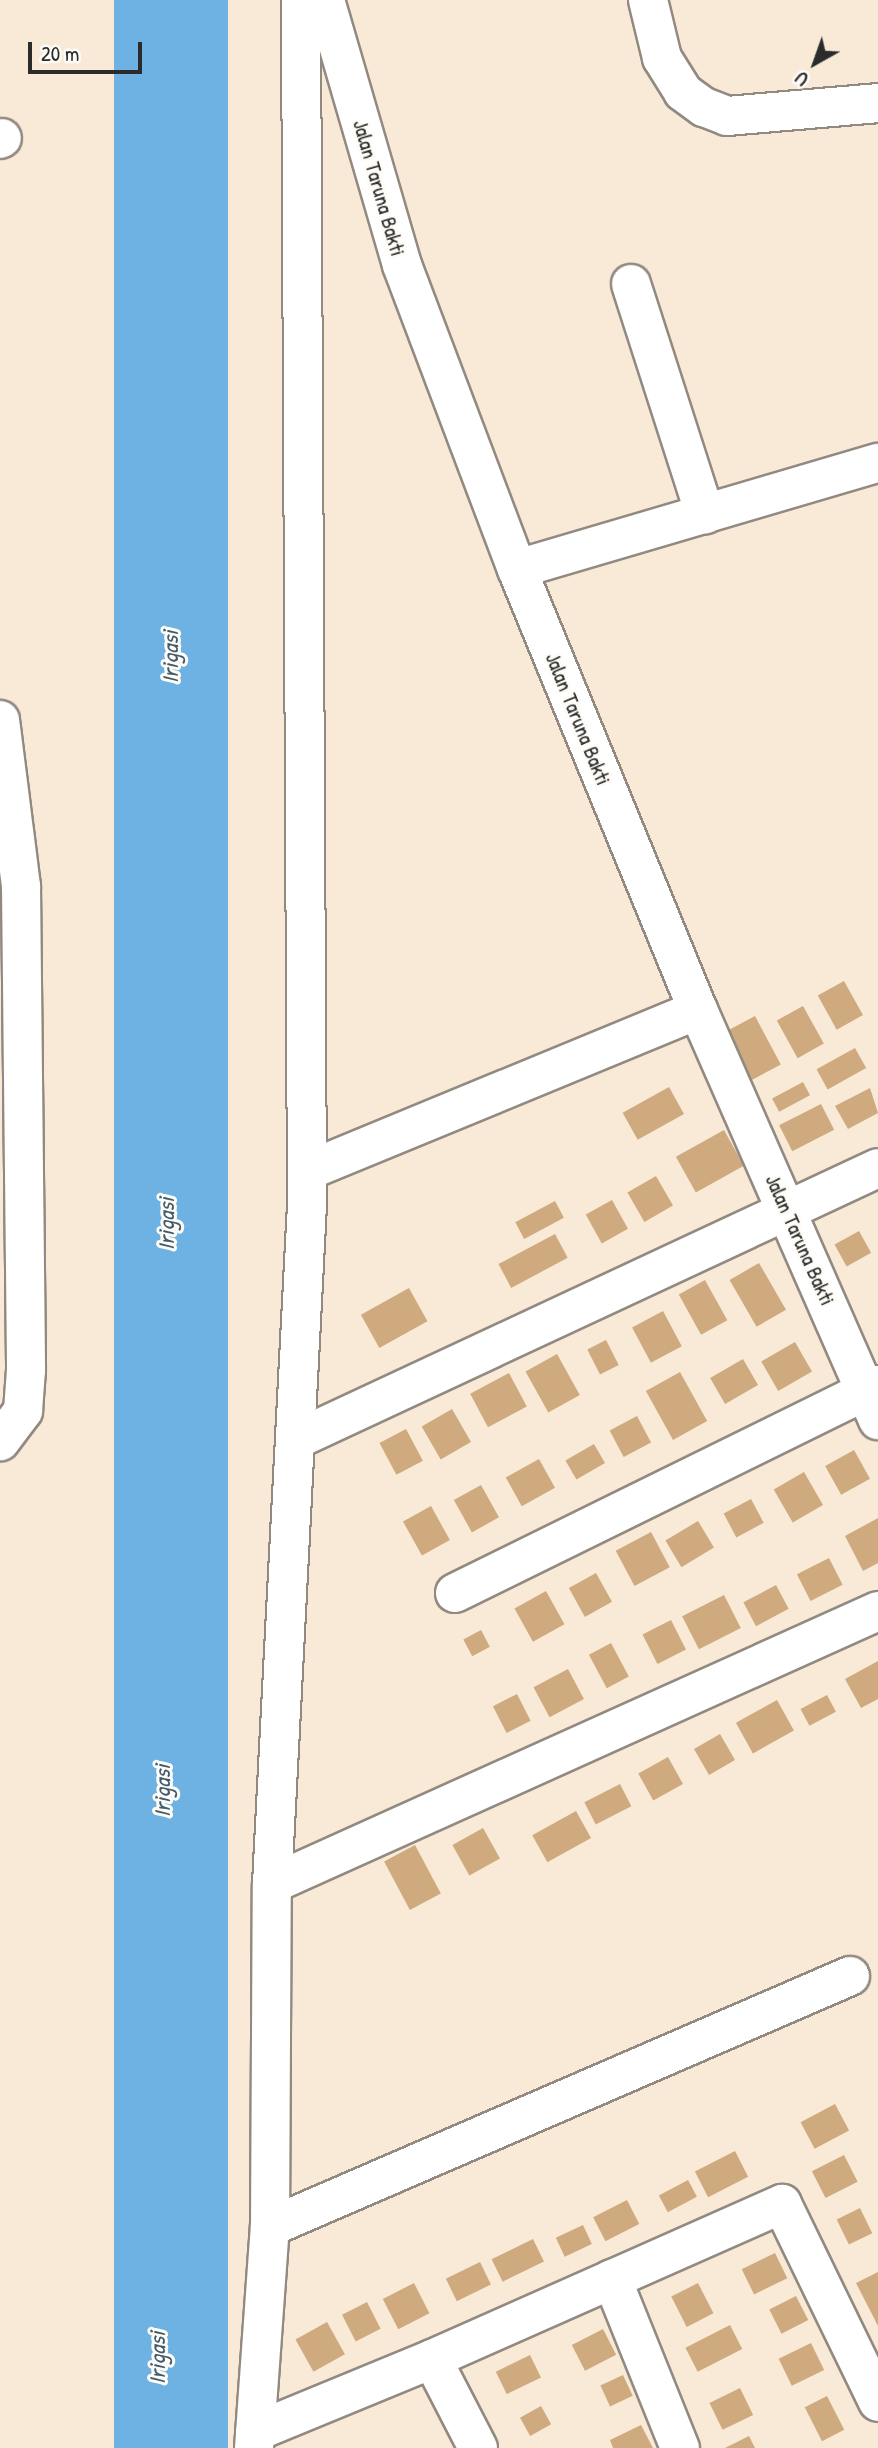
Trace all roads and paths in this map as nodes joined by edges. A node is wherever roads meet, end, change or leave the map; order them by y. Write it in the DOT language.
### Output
graph roads {
  1 [pos="301,0"];
  2 [pos="325,0"];
  3 [pos="648,0"];
  4 [pos="878,103"];
  5 [pos="631,284"];
  6 [pos="878,463"];
  7 [pos="705,514"];
  8 [pos="517,569"];
  9 [pos="0,720"];
  10 [pos="698,1010"];
  11 [pos="878,1168"];
  12 [pos="307,1171"];
  13 [pos="787,1210"];
  14 [pos="874,1398"];
  15 [pos="0,1440"];
  16 [pos="295,1440"];
  17 [pos="455,1593"];
  18 [pos="878,1611"];
  19 [pos="272,1884"];
  20 [pos="850,1976"];
  21 [pos="270,2227"];
  22 [pos="612,2279"];
  23 [pos="432,2359"];
  24 [pos="876,2394"];
  25 [pos="254,2440"];
  26 [pos="478,2448"];
  27 [pos="680,2448"];
  1 -- 12 [label="street"];
  2 -- 8 [label="street, Jalan Taruna Bakti"];
  3 -- 4 [label="street"];
  5 -- 7 [label="street"];
  6 -- 7 [label="street"];
  7 -- 8 [label="street"];
  8 -- 10 [label="street, Jalan Taruna Bakti"];
  9 -- 15 [label="street"];
  10 -- 12 [label="street"];
  10 -- 13 [label="street, Jalan Taruna Bakti"];
  11 -- 13 [label="street"];
  12 -- 16 [label="street"];
  13 -- 14 [label="street, Jalan Taruna Bakti"];
  13 -- 16 [label="street"];
  14 -- 17 [label="street"];
  16 -- 19 [label="street"];
  18 -- 19 [label="street"];
  19 -- 21 [label="street"];
  20 -- 21 [label="street"];
  21 -- 25 [label="street"];
  22 -- 23 [label="street"];
  22 -- 24 [label="street"];
  22 -- 27 [label="street"];
  23 -- 25 [label="street"];
  23 -- 26 [label="street"];
}
